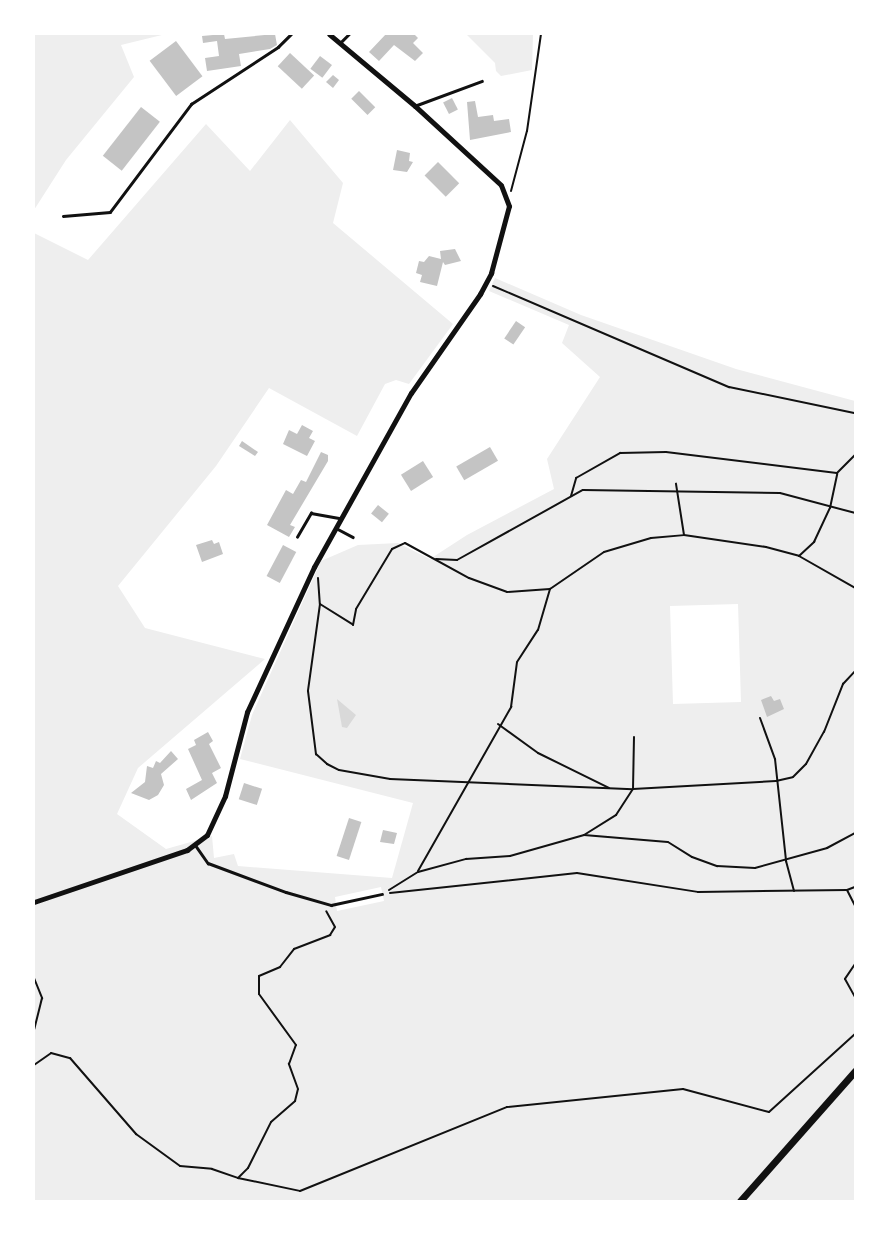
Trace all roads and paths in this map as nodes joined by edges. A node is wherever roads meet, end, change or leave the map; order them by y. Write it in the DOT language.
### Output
graph roads {
  1 [pos="291,34"];
  2 [pos="329,34"];
  3 [pos="349,34"];
  4 [pos="541,34"];
  5 [pos="341,42"];
  6 [pos="482,81"];
  7 [pos="415,106"];
  8 [pos="508,196"];
  9 [pos="63,216"];
  10 [pos="487,284"];
  11 [pos="855,413"];
  12 [pos="855,455"];
  13 [pos="837,473"];
  14 [pos="676,484"];
  15 [pos="678,490"];
  16 [pos="571,496"];
  17 [pos="830,508"];
  18 [pos="855,513"];
  19 [pos="339,518"];
  20 [pos="334,527"];
  21 [pos="684,536"];
  22 [pos="297,537"];
  23 [pos="353,537"];
  24 [pos="799,556"];
  25 [pos="436,558"];
  26 [pos="314,567"];
  27 [pos="855,588"];
  28 [pos="550,589"];
  29 [pos="320,604"];
  30 [pos="855,671"];
  31 [pos="760,718"];
  32 [pos="498,724"];
  33 [pos="634,737"];
  34 [pos="468,780"];
  35 [pos="776,781"];
  36 [pos="611,789"];
  37 [pos="633,789"];
  38 [pos="584,835"];
  39 [pos="855,835"];
  40 [pos="196,846"];
  41 [pos="786,861"];
  42 [pos="418,872"];
  43 [pos="855,887"];
  44 [pos="847,890"];
  45 [pos="794,891"];
  46 [pos="382,894"];
  47 [pos="316,901"];
  48 [pos="34,902"];
  49 [pos="855,906"];
  50 [pos="855,964"];
  51 [pos="34,978"];
  52 [pos="855,997"];
  53 [pos="34,1029"];
  54 [pos="855,1034"];
  55 [pos="34,1065"];
  56 [pos="855,1071"];
  57 [pos="238,1178"];
  58 [pos="740,1201"];
  1 -- 9 [label="lane"];
  2 -- 5 [label="street"];
  3 -- 5 [label="lane"];
  4 -- 8 [label="path"];
  5 -- 7 [label="street"];
  6 -- 7 [label="lane"];
  7 -- 8 [label="street"];
  8 -- 10 [label="street"];
  10 -- 11 [label="path"];
  10 -- 19 [label="street"];
  12 -- 13 [label="path"];
  13 -- 16 [label="path"];
  13 -- 17 [label="path"];
  14 -- 15 [label="path"];
  15 -- 16 [label="path"];
  15 -- 17 [label="path"];
  15 -- 21 [label="path"];
  16 -- 25 [label="path"];
  17 -- 18 [label="path"];
  17 -- 24 [label="path"];
  19 -- 20 [label="street"];
  19 -- 22 [label="lane"];
  20 -- 23 [label="lane"];
  20 -- 26 [label="street"];
  21 -- 24 [label="path"];
  21 -- 28 [label="path"];
  24 -- 27 [label="path"];
  25 -- 28 [label="path"];
  25 -- 29 [label="path"];
  26 -- 29 [label="path"];
  26 -- 40 [label="street"];
  28 -- 32 [label="path"];
  29 -- 34 [label="path"];
  30 -- 35 [label="path"];
  31 -- 35 [label="path"];
  32 -- 34 [label="path"];
  32 -- 36 [label="path"];
  33 -- 37 [label="path"];
  34 -- 36 [label="path"];
  34 -- 42 [label="path"];
  35 -- 37 [label="path"];
  35 -- 41 [label="path"];
  36 -- 37 [label="path"];
  37 -- 38 [label="path"];
  38 -- 41 [label="path"];
  38 -- 42 [label="path"];
  39 -- 41 [label="path"];
  40 -- 47 [label="lane"];
  40 -- 48 [label="street"];
  41 -- 45 [label="path"];
  42 -- 46 [label="path"];
  43 -- 44 [label="path"];
  44 -- 45 [label="path"];
  44 -- 49 [label="path"];
  45 -- 46 [label="path"];
  46 -- 47 [label="lane"];
  47 -- 57 [label="path"];
  50 -- 52 [label="path"];
  51 -- 53 [label="path"];
  54 -- 57 [label="path"];
  55 -- 57 [label="path"];
  56 -- 58 [label="main road"];
}
